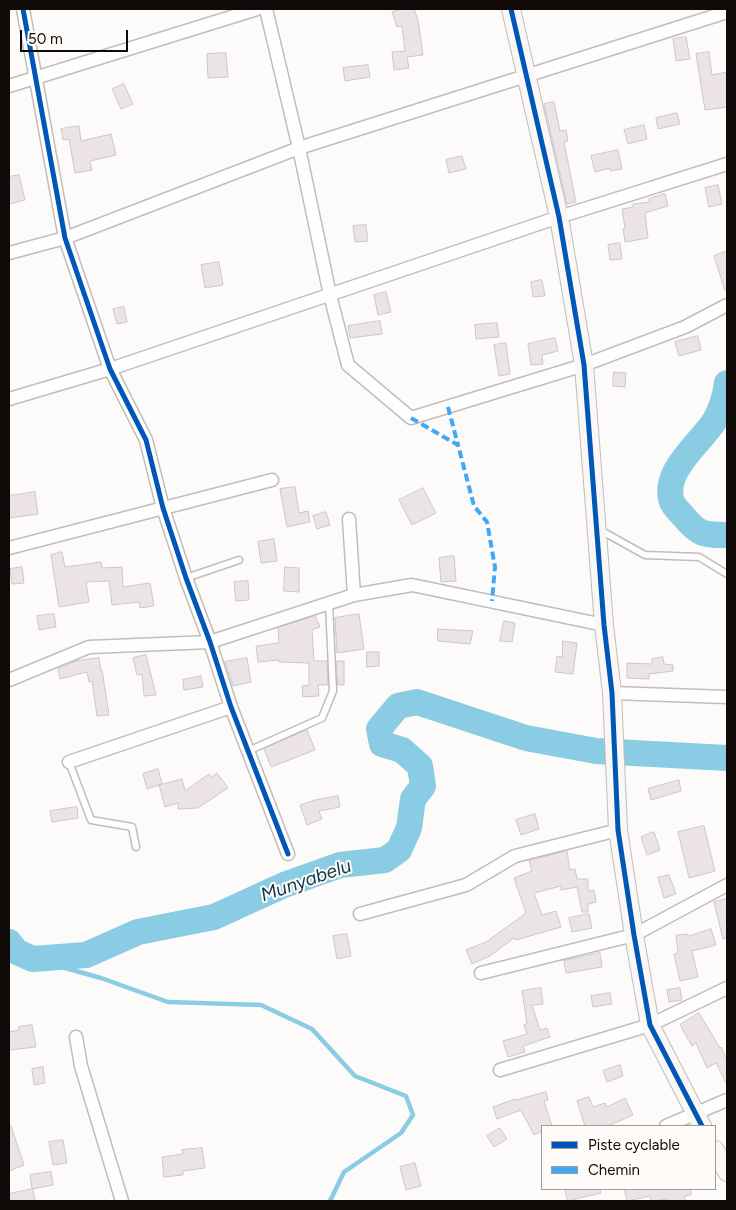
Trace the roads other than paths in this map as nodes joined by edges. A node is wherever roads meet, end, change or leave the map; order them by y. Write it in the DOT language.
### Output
graph roads {
  1 [pos="23,9"];
  2 [pos="257,9"];
  3 [pos="266,9"];
  4 [pos="510,9"];
  5 [pos="727,12"];
  6 [pos="526,75"];
  7 [pos="36,77"];
  8 [pos="9,86"];
  9 [pos="299,148"];
  10 [pos="727,164"];
  11 [pos="559,217"];
  12 [pos="65,238"];
  13 [pos="9,253"];
  14 [pos="330,296"];
  15 [pos="727,304"];
  16 [pos="584,365"];
  17 [pos="110,369"];
  18 [pos="9,399"];
  19 [pos="272,480"];
  20 [pos="163,508"];
  21 [pos="349,519"];
  22 [pos="597,528"];
  23 [pos="9,548"];
  24 [pos="239,560"];
  25 [pos="727,574"];
  26 [pos="186,578"];
  27 [pos="354,595"];
  28 [pos="329,603"];
  29 [pos="604,625"];
  30 [pos="210,642"];
  31 [pos="9,680"];
  32 [pos="612,693"];
  33 [pos="727,698"];
  34 [pos="231,707"];
  35 [pos="248,751"];
  36 [pos="69,762"];
  37 [pos="618,830"];
  38 [pos="136,847"];
  39 [pos="288,854"];
  40 [pos="727,885"];
  41 [pos="360,914"];
  42 [pos="634,935"];
  43 [pos="481,973"];
  44 [pos="727,988"];
  45 [pos="650,1025"];
  46 [pos="76,1037"];
  47 [pos="500,1070"];
  48 [pos="727,1100"];
  49 [pos="699,1121"];
  50 [pos="673,1125"];
  51 [pos="716,1152"];
  52 [pos="727,1172"];
  53 [pos="122,1201"];
  1 -- 7 [label="street"];
  2 -- 7 [label="street"];
  3 -- 9 [label="street"];
  4 -- 6 [label="street"];
  5 -- 6 [label="street"];
  6 -- 9 [label="street"];
  6 -- 11 [label="street"];
  7 -- 8 [label="street"];
  7 -- 12 [label="street"];
  9 -- 12 [label="street"];
  9 -- 14 [label="street"];
  10 -- 11 [label="street"];
  11 -- 14 [label="street"];
  11 -- 16 [label="street"];
  12 -- 13 [label="street"];
  12 -- 17 [label="street"];
  14 -- 16 [label="street"];
  14 -- 17 [label="street"];
  15 -- 16 [label="street"];
  16 -- 22 [label="street"];
  17 -- 18 [label="street"];
  17 -- 20 [label="street"];
  19 -- 20 [label="street"];
  20 -- 23 [label="street"];
  20 -- 26 [label="street"];
  21 -- 27 [label="street"];
  22 -- 25 [label="lane"];
  22 -- 29 [label="street"];
  24 -- 26 [label="lane"];
  26 -- 30 [label="street"];
  27 -- 28 [label="street"];
  27 -- 29 [label="street"];
  28 -- 30 [label="street"];
  28 -- 35 [label="lane"];
  29 -- 32 [label="street"];
  30 -- 31 [label="street"];
  30 -- 34 [label="street"];
  32 -- 33 [label="street"];
  32 -- 37 [label="street"];
  34 -- 35 [label="street"];
  34 -- 36 [label="street"];
  35 -- 39 [label="street"];
  36 -- 38 [label="lane"];
  37 -- 41 [label="street"];
  37 -- 42 [label="street"];
  40 -- 42 [label="street"];
  42 -- 43 [label="street"];
  42 -- 45 [label="street"];
  44 -- 45 [label="street"];
  45 -- 47 [label="street"];
  45 -- 49 [label="street"];
  46 -- 53 [label="street"];
  48 -- 49 [label="street"];
  49 -- 50 [label="street"];
  51 -- 52 [label="street"];
}
